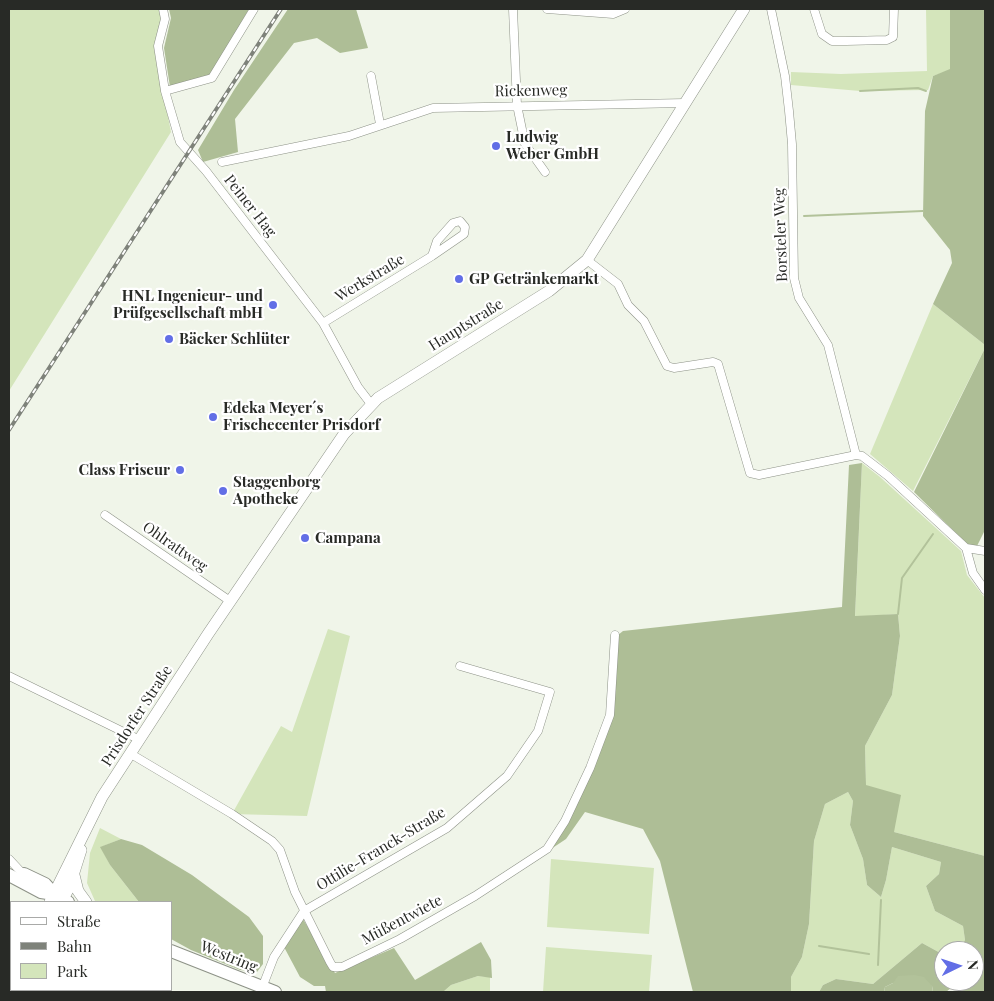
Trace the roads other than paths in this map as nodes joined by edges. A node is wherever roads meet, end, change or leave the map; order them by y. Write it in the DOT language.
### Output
graph roads {
  1 [pos="163,9"];
  2 [pos="254,9"];
  3 [pos="513,9"];
  4 [pos="547,9"];
  5 [pos="625,9"];
  6 [pos="744,9"];
  7 [pos="771,9"];
  8 [pos="814,9"];
  9 [pos="894,9"];
  10 [pos="371,76"];
  11 [pos="164,91"];
  12 [pos="685,103"];
  13 [pos="518,105"];
  14 [pos="380,124"];
  15 [pos="222,162"];
  16 [pos="545,172"];
  17 [pos="432,256"];
  18 [pos="587,260"];
  19 [pos="322,323"];
  20 [pos="371,404"];
  21 [pos="856,455"];
  22 [pos="105,515"];
  23 [pos="966,548"];
  24 [pos="985,551"];
  25 [pos="985,590"];
  26 [pos="230,602"];
  27 [pos="208,634"];
  28 [pos="615,635"];
  29 [pos="460,666"];
  30 [pos="9,676"];
  31 [pos="140,740"];
  32 [pos="131,754"];
  33 [pos="91,816"];
  34 [pos="9,858"];
  35 [pos="9,867"];
  36 [pos="22,873"];
  37 [pos="74,873"];
  38 [pos="9,875"];
  39 [pos="59,900"];
  40 [pos="85,901"];
  41 [pos="304,912"];
  42 [pos="172,951"];
  43 [pos="262,988"];
  44 [pos="275,992"];
  1 -- 11 [label="street, Peiner Hag"];
  2 -- 11 [label="street"];
  3 -- 13 [label="street"];
  4 -- 5 [label="street"];
  6 -- 12 [label="main road, Hauptstraße"];
  7 -- 21 [label="street, Borsteler Weg"];
  8 -- 9 [label="street"];
  10 -- 14 [label="street"];
  11 -- 19 [label="street, Peiner Hag"];
  12 -- 13 [label="street, Rickenweg"];
  12 -- 18 [label="main road, Hauptstraße"];
  13 -- 14 [label="street, Rickenweg"];
  13 -- 16 [label="street"];
  14 -- 15 [label="street, Rickenweg"];
  17 -- 17 [label="street, Werkstraße"];
  17 -- 19 [label="street, Werkstraße"];
  18 -- 20 [label="main road, Hauptstraße"];
  18 -- 21 [label="street"];
  19 -- 20 [label="street, Peiner Hag"];
  20 -- 26 [label="main road, Hauptstraße"];
  21 -- 23 [label="street"];
  22 -- 26 [label="street, Ohlrattweg"];
  23 -- 24 [label="street"];
  23 -- 25 [label="street"];
  26 -- 27 [label="main road, Hauptstraße"];
  27 -- 31 [label="main road, Prisdorfer Straße"];
  28 -- 41 [label="street, Müßentwiete"];
  29 -- 41 [label="street, Ottilie-Franck-Straße"];
  30 -- 31 [label="street"];
  31 -- 32 [label="main road, Prisdorfer Straße"];
  32 -- 33 [label="main road, Prisdorfer Straße"];
  32 -- 41 [label="street, Müßentwiete"];
  33 -- 37 [label="main road, Prisdorfer Straße"];
  33 -- 39 [label="main road, Prisdorfer Straße"];
  34 -- 36 [label="street"];
  35 -- 36 [label="main road"];
  36 -- 39 [label="main road"];
  37 -- 39 [label="main road, Prisdorfer Straße"];
  37 -- 40 [label="main road"];
  38 -- 39 [label="main road"];
  41 -- 43 [label="street, Ottilie-Franck-Straße"];
  42 -- 43 [label="main road, Westring"];
  43 -- 44 [label="main road, Westring"];
}
